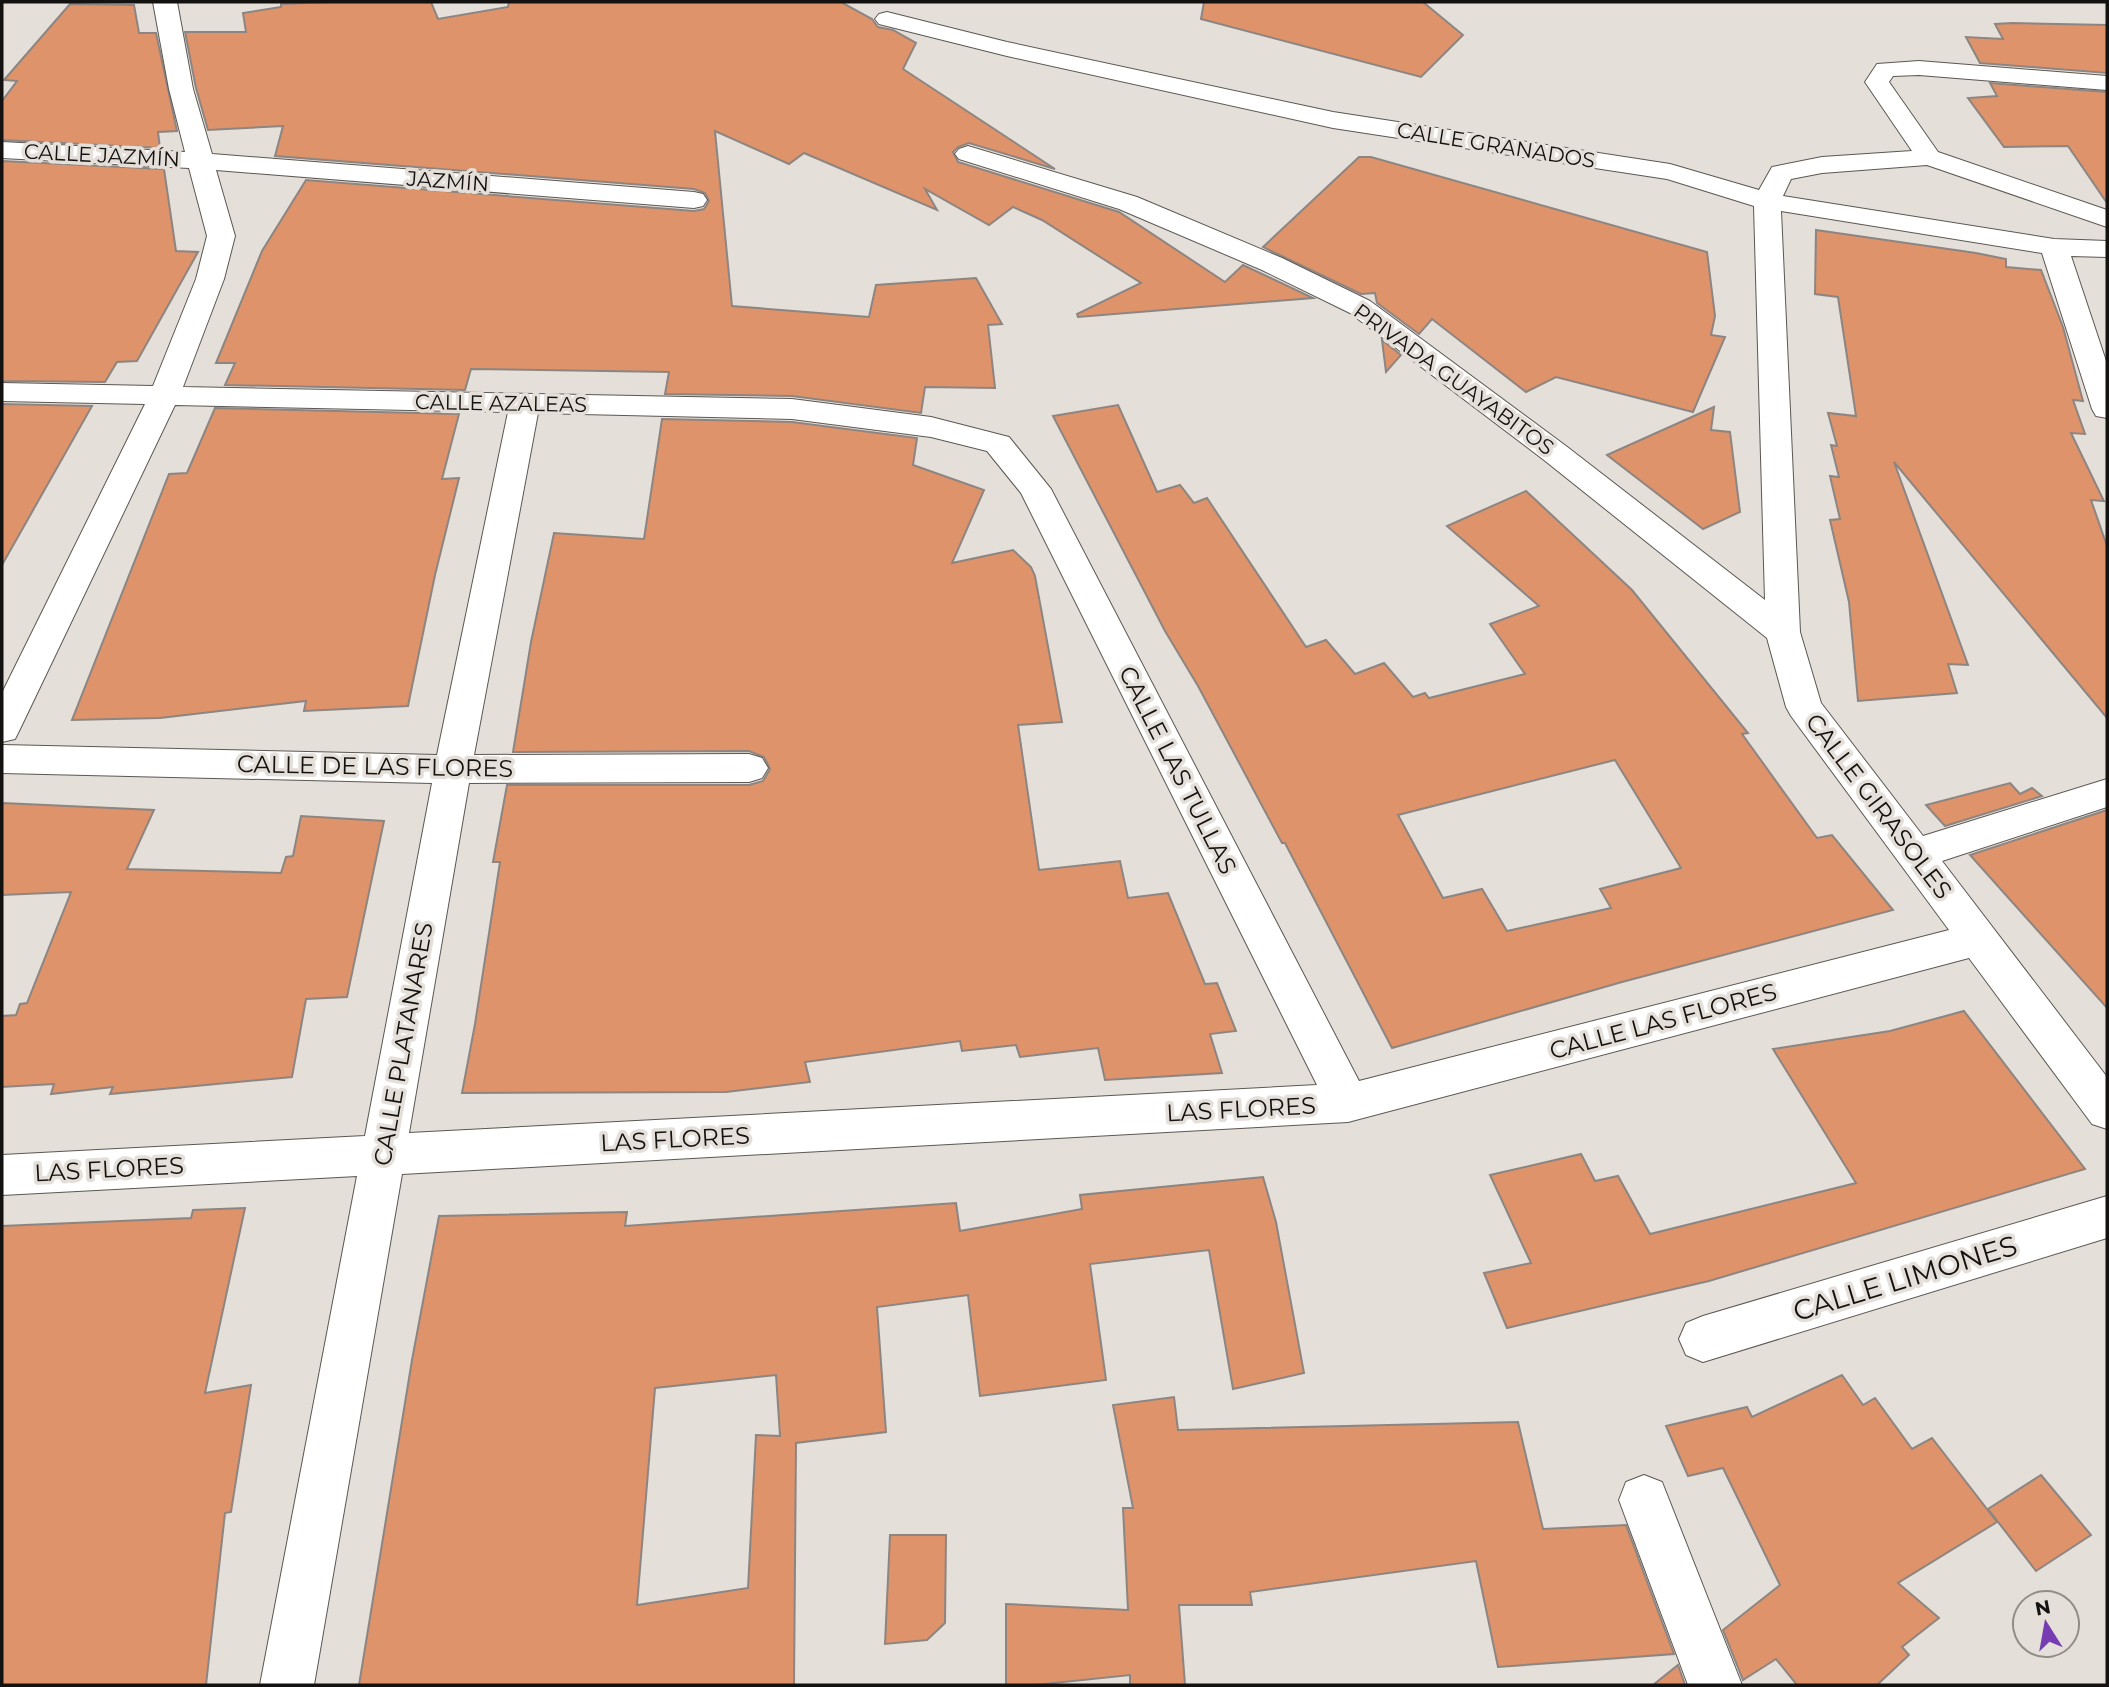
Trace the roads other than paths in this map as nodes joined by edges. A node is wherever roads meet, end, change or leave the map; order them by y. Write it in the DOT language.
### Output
graph roads {
  1 [pos="165,2"];
  2 [pos="887,19"];
  3 [pos="2107,83"];
  4 [pos="2,149"];
  5 [pos="968,154"];
  6 [pos="1929,157"];
  7 [pos="203,161"];
  8 [pos="694,200"];
  9 [pos="1767,201"];
  10 [pos="2107,219"];
  11 [pos="2054,247"];
  12 [pos="2107,249"];
  13 [pos="2,392"];
  14 [pos="164,397"];
  15 [pos="2105,398"];
  16 [pos="525,404"];
  17 [pos="998,444"];
  18 [pos="1783,632"];
  19 [pos="2,729"];
  20 [pos="2,759"];
  21 [pos="749,768"];
  22 [pos="453,769"];
  23 [pos="2107,793"];
  24 [pos="1915,854"];
  25 [pos="1978,939"];
  26 [pos="1348,1104"];
  27 [pos="2107,1110"];
  28 [pos="383,1155"];
  29 [pos="2,1174"];
  30 [pos="2107,1217"];
  31 [pos="1703,1339"];
  32 [pos="1644,1500"];
  33 [pos="287,1685"];
  34 [pos="1715,1685"];
  1 -- 7 [label="street"];
  2 -- 9 [label="street, CALLE GRANADOS"];
  3 -- 6 [label="street"];
  4 -- 7 [label="street, CALLE JAZMÍN"];
  5 -- 18 [label="street, PRIVADA GUAYABITOS"];
  6 -- 9 [label="street"];
  6 -- 10 [label="street"];
  7 -- 8 [label="street, JAZMÍN"];
  7 -- 14 [label="street"];
  9 -- 11 [label="street, CALLE GRANADOS"];
  9 -- 18 [label="street, CALLE GIRASOLES"];
  11 -- 12 [label="street, CALLE GRANADOS"];
  11 -- 15 [label="street"];
  13 -- 14 [label="street, CALLE AZALEAS"];
  14 -- 16 [label="street, CALLE AZALEAS"];
  14 -- 19 [label="street"];
  16 -- 17 [label="street, CALLE AZALEAS"];
  16 -- 22 [label="street, CALLE PLATANARES"];
  17 -- 26 [label="street, CALLE LAS TULLAS"];
  18 -- 24 [label="street, CALLE GIRASOLES"];
  20 -- 22 [label="street, CALLE DE LAS FLORES"];
  21 -- 22 [label="street, CALLE DE LAS FLORES"];
  22 -- 28 [label="street, CALLE PLATANARES"];
  23 -- 24 [label="street"];
  24 -- 25 [label="street, CALLE GIRASOLES"];
  25 -- 26 [label="street, CALLE LAS FLORES"];
  25 -- 27 [label="street, CALLE GIRASOLES"];
  26 -- 28 [label="street, LAS FLORES"];
  28 -- 29 [label="street, LAS FLORES"];
  28 -- 33 [label="street, CALLE PLATANARES"];
  30 -- 31 [label="street, CALLE LIMONES"];
  32 -- 34 [label="street"];
}
